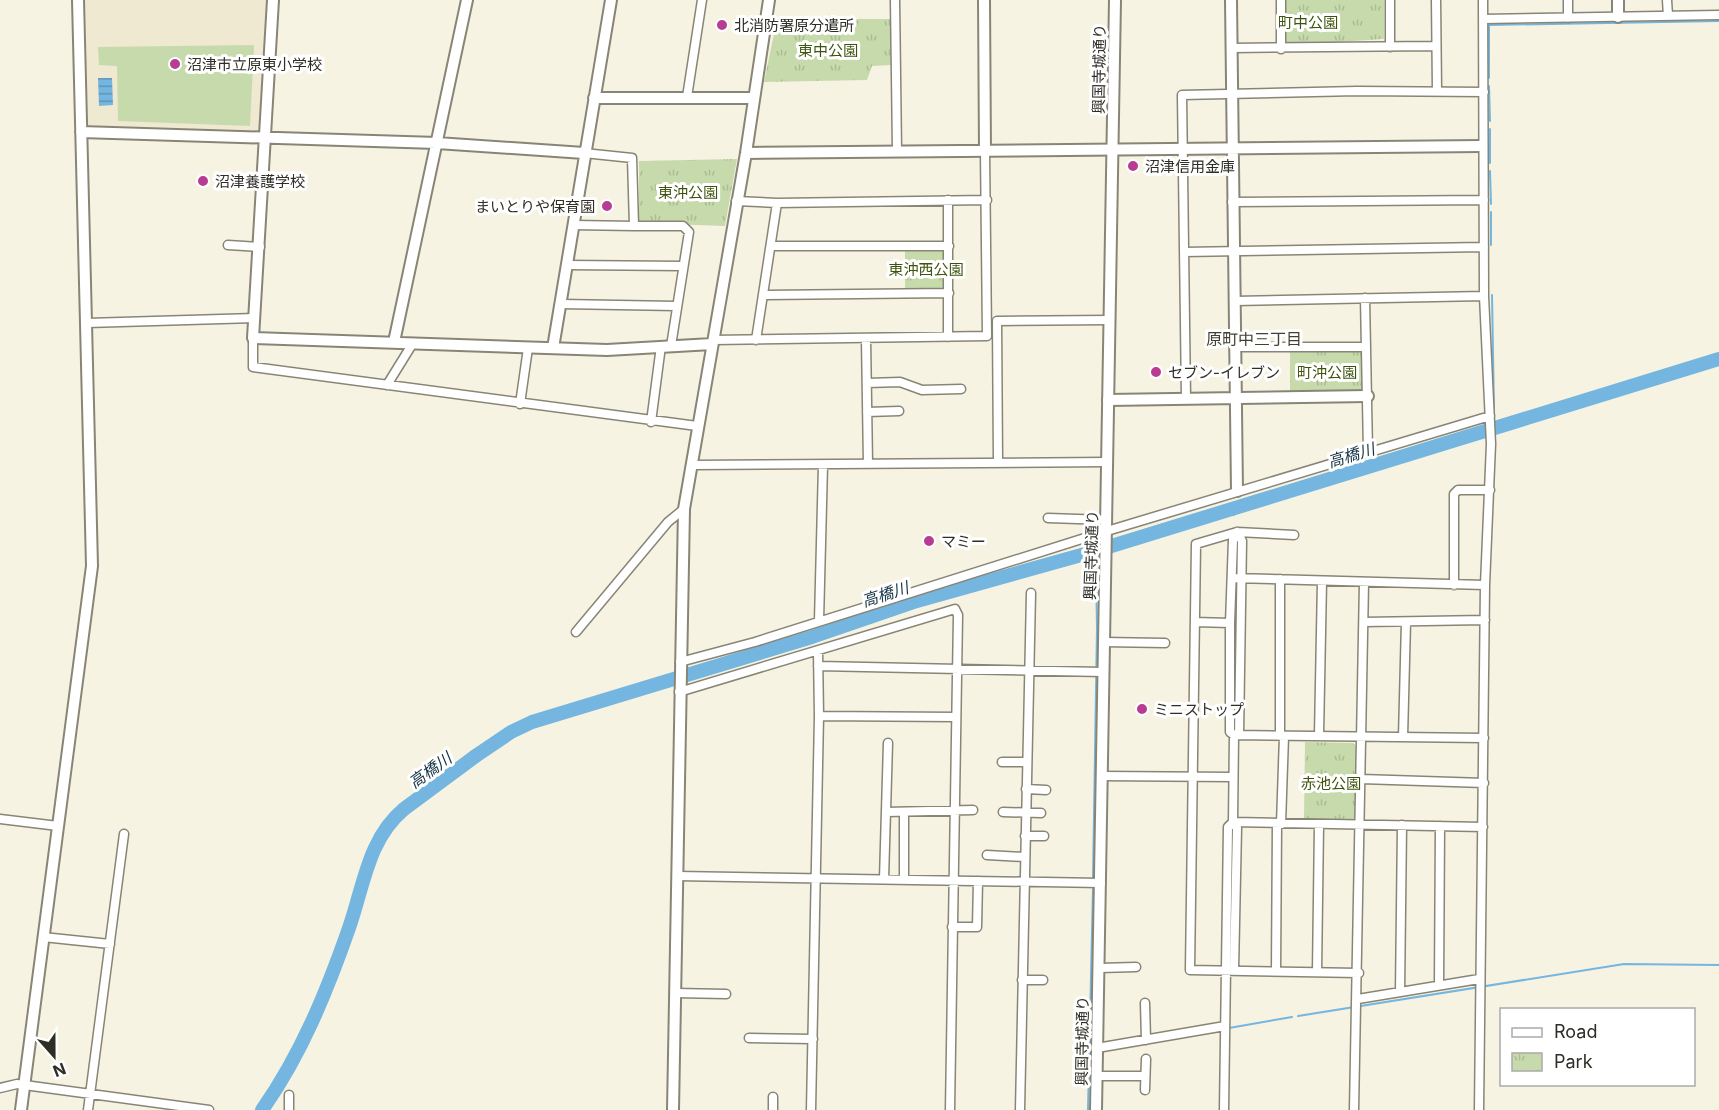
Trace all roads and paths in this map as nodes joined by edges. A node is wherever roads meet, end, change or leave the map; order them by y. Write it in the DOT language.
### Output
graph roads {
  1 [pos="78,0"];
  2 [pos="273,0"];
  3 [pos="467,0"];
  4 [pos="611,0"];
  5 [pos="702,0"];
  6 [pos="769,0"];
  7 [pos="896,0"];
  8 [pos="984,0"];
  9 [pos="1115,0"];
  10 [pos="1231,0"];
  11 [pos="1281,0"];
  12 [pos="1390,0"];
  13 [pos="1436,0"];
  14 [pos="1483,0"];
  15 [pos="1568,0"];
  16 [pos="1618,0"];
  17 [pos="1667,0"];
  18 [pos="1719,15"];
  19 [pos="1668,16"];
  20 [pos="1618,17"];
  21 [pos="1568,18"];
  22 [pos="1483,19"];
  23 [pos="1436,46"];
  24 [pos="1390,47"];
  25 [pos="1231,48"];
  26 [pos="1281,49"];
  27 [pos="1437,90"];
  28 [pos="1484,92"];
  29 [pos="1231,93"];
  30 [pos="687,97"];
  31 [pos="594,98"];
  32 [pos="753,98"];
  33 [pos="81,132"];
  34 [pos="266,138"];
  35 [pos="436,143"];
  36 [pos="1482,146"];
  37 [pos="1232,148"];
  38 [pos="1113,149"];
  39 [pos="1182,149"];
  40 [pos="897,151"];
  41 [pos="986,151"];
  42 [pos="584,153"];
  43 [pos="746,153"];
  44 [pos="948,200"];
  45 [pos="987,200"];
  46 [pos="1484,200"];
  47 [pos="736,201"];
  48 [pos="1232,202"];
  49 [pos="777,203"];
  50 [pos="573,225"];
  51 [pos="634,226"];
  52 [pos="228,245"];
  53 [pos="260,246"];
  54 [pos="771,246"];
  55 [pos="949,246"];
  56 [pos="1484,248"];
  57 [pos="1232,251"];
  58 [pos="1184,252"];
  59 [pos="567,265"];
  60 [pos="682,266"];
  61 [pos="949,293"];
  62 [pos="765,295"];
  63 [pos="1484,296"];
  64 [pos="1365,298"];
  65 [pos="1235,301"];
  66 [pos="561,304"];
  67 [pos="676,306"];
  68 [pos="255,318"];
  69 [pos="1110,320"];
  70 [pos="87,323"];
  71 [pos="948,337"];
  72 [pos="253,339"];
  73 [pos="866,339"];
  74 [pos="756,340"];
  75 [pos="394,342"];
  76 [pos="712,342"];
  77 [pos="413,343"];
  78 [pos="666,346"];
  79 [pos="1236,347"];
  80 [pos="1366,347"];
  81 [pos="528,348"];
  82 [pos="553,348"];
  83 [pos="867,383"];
  84 [pos="387,385"];
  85 [pos="961,389"];
  86 [pos="1368,396"];
  87 [pos="1236,398"];
  88 [pos="1186,399"];
  89 [pos="1108,400"];
  90 [pos="520,404"];
  91 [pos="899,411"];
  92 [pos="867,412"];
  93 [pos="1490,418"];
  94 [pos="651,422"];
  95 [pos="697,426"];
  96 [pos="1368,452"];
  97 [pos="998,462"];
  98 [pos="1107,462"];
  99 [pos="868,464"];
  100 [pos="692,465"];
  101 [pos="823,465"];
  102 [pos="1490,490"];
  103 [pos="1237,491"];
  104 [pos="684,509"];
  105 [pos="1048,518"];
  106 [pos="1107,529"];
  107 [pos="1238,532"];
  108 [pos="1294,535"];
  109 [pos="1237,579"];
  110 [pos="1280,579"];
  111 [pos="1322,581"];
  112 [pos="1364,582"];
  113 [pos="1454,585"];
  114 [pos="1485,585"];
  115 [pos="1031,593"];
  116 [pos="1485,620"];
  117 [pos="819,621"];
  118 [pos="1195,622"];
  119 [pos="1364,622"];
  120 [pos="1406,622"];
  121 [pos="1230,623"];
  122 [pos="576,632"];
  123 [pos="1103,642"];
  124 [pos="1165,643"];
  125 [pos="818,651"];
  126 [pos="680,664"];
  127 [pos="818,666"];
  128 [pos="956,667"];
  129 [pos="1028,669"];
  130 [pos="1098,672"];
  131 [pos="679,692"];
  132 [pos="819,716"];
  133 [pos="956,717"];
  134 [pos="1236,735"];
  135 [pos="1320,735"];
  136 [pos="1282,736"];
  137 [pos="1361,737"];
  138 [pos="1403,737"];
  139 [pos="1484,738"];
  140 [pos="888,743"];
  141 [pos="1002,762"];
  142 [pos="1026,762"];
  143 [pos="1101,776"];
  144 [pos="1192,776"];
  145 [pos="1233,777"];
  146 [pos="1361,779"];
  147 [pos="1484,783"];
  148 [pos="1026,789"];
  149 [pos="1047,790"];
  150 [pos="973,810"];
  151 [pos="954,811"];
  152 [pos="886,812"];
  153 [pos="904,812"];
  154 [pos="1003,812"];
  155 [pos="1025,812"];
  156 [pos="1041,813"];
  157 [pos="0,819"];
  158 [pos="1233,822"];
  159 [pos="1279,824"];
  160 [pos="1319,825"];
  161 [pos="1401,825"];
  162 [pos="58,826"];
  163 [pos="1360,826"];
  164 [pos="1440,826"];
  165 [pos="1482,827"];
  166 [pos="124,834"];
  167 [pos="1025,836"];
  168 [pos="1044,836"];
  169 [pos="987,855"];
  170 [pos="1024,857"];
  171 [pos="677,876"];
  172 [pos="816,878"];
  173 [pos="884,879"];
  174 [pos="904,880"];
  175 [pos="953,881"];
  176 [pos="978,881"];
  177 [pos="1024,881"];
  178 [pos="1101,883"];
  179 [pos="952,927"];
  180 [pos="43,937"];
  181 [pos="110,944"];
  182 [pos="1136,967"];
  183 [pos="1099,968"];
  184 [pos="1230,970"];
  185 [pos="1276,971"];
  186 [pos="1317,972"];
  187 [pos="1359,973"];
  188 [pos="1479,979"];
  189 [pos="1022,980"];
  190 [pos="1043,980"];
  191 [pos="1439,984"];
  192 [pos="1400,992"];
  193 [pos="675,993"];
  194 [pos="726,994"];
  195 [pos="1358,999"];
  196 [pos="1145,1003"];
  197 [pos="1225,1026"];
  198 [pos="749,1038"];
  199 [pos="813,1039"];
  200 [pos="1146,1040"];
  201 [pos="1097,1048"];
  202 [pos="1146,1059"];
  203 [pos="1096,1076"];
  204 [pos="1145,1076"];
  205 [pos="24,1086"];
  206 [pos="0,1088"];
  207 [pos="1145,1090"];
  208 [pos="91,1094"];
  209 [pos="289,1095"];
  210 [pos="773,1097"];
  211 [pos="21,1110"];
  212 [pos="88,1110"];
  213 [pos="209,1110"];
  214 [pos="289,1110"];
  215 [pos="673,1110"];
  216 [pos="772,1110"];
  217 [pos="812,1110"];
  218 [pos="950,1110"];
  219 [pos="1020,1110"];
  220 [pos="1096,1110"];
  221 [pos="1224,1110"];
  222 [pos="1354,1110"];
  223 [pos="1479,1110"];
  1 -- 33 [label="street"];
  2 -- 34 [label="street"];
  3 -- 35 [label="street"];
  4 -- 31 [label="street"];
  5 -- 30 [label="street"];
  6 -- 32 [label="street"];
  7 -- 40 [label="street"];
  8 -- 41 [label="street"];
  9 -- 38 [label="street, 興国寺城通り"];
  10 -- 25 [label="street"];
  11 -- 26 [label="street"];
  12 -- 24 [label="street"];
  13 -- 23 [label="street"];
  14 -- 22 [label="street"];
  15 -- 21 [label="street"];
  16 -- 20 [label="street"];
  17 -- 19 [label="street"];
  18 -- 19 [label="street"];
  19 -- 20 [label="street"];
  20 -- 21 [label="street"];
  21 -- 22 [label="street"];
  22 -- 28 [label="street"];
  23 -- 24 [label="street"];
  23 -- 27 [label="street"];
  24 -- 26 [label="street"];
  25 -- 26 [label="street"];
  25 -- 29 [label="street"];
  27 -- 28 [label="street"];
  27 -- 29 [label="street"];
  28 -- 36 [label="street"];
  29 -- 37 [label="street"];
  29 -- 39 [label="street"];
  30 -- 31 [label="street"];
  30 -- 32 [label="street"];
  31 -- 42 [label="street"];
  32 -- 43 [label="street"];
  33 -- 34 [label="street"];
  33 -- 70 [label="street"];
  34 -- 35 [label="street"];
  34 -- 53 [label="street"];
  35 -- 42 [label="street"];
  35 -- 75 [label="street"];
  36 -- 37 [label="street"];
  36 -- 46 [label="street"];
  37 -- 39 [label="street"];
  37 -- 48 [label="street"];
  38 -- 39 [label="street"];
  38 -- 41 [label="street"];
  38 -- 69 [label="street, 興国寺城通り"];
  39 -- 58 [label="street"];
  40 -- 41 [label="street"];
  40 -- 43 [label="street"];
  41 -- 45 [label="street"];
  42 -- 50 [label="street"];
  42 -- 51 [label="street"];
  43 -- 47 [label="street"];
  44 -- 45 [label="street"];
  44 -- 49 [label="street"];
  44 -- 55 [label="street"];
  45 -- 71 [label="street"];
  46 -- 48 [label="street"];
  46 -- 56 [label="street"];
  47 -- 49 [label="street"];
  47 -- 76 [label="street"];
  48 -- 57 [label="street"];
  49 -- 54 [label="street"];
  50 -- 51 [label="street"];
  50 -- 59 [label="street"];
  51 -- 60 [label="street"];
  52 -- 53 [label="street"];
  53 -- 68 [label="street"];
  54 -- 55 [label="street"];
  54 -- 62 [label="street"];
  55 -- 61 [label="street"];
  56 -- 57 [label="street"];
  56 -- 63 [label="street"];
  57 -- 58 [label="street"];
  57 -- 65 [label="street"];
  58 -- 88 [label="street"];
  59 -- 60 [label="street"];
  59 -- 66 [label="street"];
  60 -- 67 [label="street"];
  61 -- 62 [label="street"];
  61 -- 71 [label="street"];
  62 -- 74 [label="street"];
  63 -- 64 [label="street"];
  63 -- 93 [label="street"];
  64 -- 65 [label="street"];
  64 -- 80 [label="street"];
  65 -- 79 [label="street"];
  66 -- 67 [label="street"];
  66 -- 82 [label="street"];
  67 -- 78 [label="street"];
  68 -- 70 [label="street"];
  68 -- 72 [label="street"];
  69 -- 89 [label="street, 興国寺城通り"];
  69 -- 97 [label="street"];
  70 -- 162 [label="street"];
  71 -- 73 [label="street"];
  72 -- 75 [label="street"];
  72 -- 84 [label="street"];
  73 -- 74 [label="street"];
  73 -- 83 [label="street"];
  74 -- 76 [label="street"];
  75 -- 77 [label="street"];
  76 -- 78 [label="street"];
  76 -- 95 [label="street"];
  77 -- 81 [label="street"];
  77 -- 84 [label="street"];
  78 -- 82 [label="street"];
  78 -- 94 [label="street"];
  79 -- 80 [label="street"];
  79 -- 87 [label="street"];
  80 -- 86 [label="street"];
  81 -- 82 [label="street"];
  81 -- 90 [label="street"];
  83 -- 85 [label="street"];
  83 -- 92 [label="street"];
  84 -- 90 [label="street"];
  86 -- 87 [label="street"];
  86 -- 96 [label="street"];
  87 -- 88 [label="street"];
  87 -- 103 [label="street"];
  88 -- 89 [label="street"];
  89 -- 98 [label="street, 興国寺城通り"];
  90 -- 94 [label="street"];
  91 -- 92 [label="street"];
  92 -- 99 [label="street"];
  93 -- 96 [label="street"];
  93 -- 102 [label="street"];
  94 -- 95 [label="street"];
  95 -- 100 [label="street"];
  96 -- 103 [label="street"];
  97 -- 98 [label="street"];
  97 -- 99 [label="street"];
  98 -- 106 [label="street, 興国寺城通り"];
  99 -- 101 [label="street"];
  100 -- 101 [label="street"];
  100 -- 104 [label="street"];
  101 -- 117 [label="street"];
  102 -- 113 [label="street"];
  102 -- 114 [label="street"];
  103 -- 106 [label="street"];
  104 -- 122 [label="street"];
  104 -- 126 [label="street"];
  105 -- 106 [label="street"];
  106 -- 117 [label="street"];
  106 -- 123 [label="street, 興国寺城通り"];
  107 -- 108 [label="street"];
  107 -- 109 [label="street"];
  107 -- 118 [label="street"];
  109 -- 110 [label="street"];
  109 -- 121 [label="street"];
  109 -- 134 [label="street"];
  110 -- 111 [label="street"];
  110 -- 136 [label="street"];
  111 -- 112 [label="street"];
  111 -- 135 [label="street"];
  112 -- 113 [label="street"];
  112 -- 119 [label="street"];
  113 -- 114 [label="street"];
  114 -- 116 [label="street"];
  115 -- 129 [label="street"];
  116 -- 120 [label="street"];
  116 -- 139 [label="street"];
  117 -- 126 [label="street"];
  118 -- 121 [label="street"];
  118 -- 144 [label="street"];
  119 -- 120 [label="street"];
  119 -- 137 [label="street"];
  120 -- 138 [label="street"];
  121 -- 134 [label="street"];
  123 -- 124 [label="street"];
  123 -- 130 [label="street, 興国寺城通り"];
  125 -- 127 [label="street"];
  125 -- 128 [label="street"];
  125 -- 131 [label="street"];
  126 -- 131 [label="street"];
  127 -- 128 [label="street"];
  127 -- 132 [label="street"];
  128 -- 129 [label="street"];
  128 -- 133 [label="street"];
  129 -- 130 [label="street"];
  129 -- 142 [label="street"];
  130 -- 143 [label="street, 興国寺城通り"];
  131 -- 171 [label="street"];
  132 -- 133 [label="street"];
  132 -- 172 [label="street"];
  133 -- 151 [label="street"];
  134 -- 136 [label="street"];
  134 -- 145 [label="street"];
  135 -- 136 [label="street"];
  135 -- 137 [label="street"];
  136 -- 159 [label="street"];
  137 -- 138 [label="street"];
  137 -- 146 [label="street"];
  138 -- 139 [label="street"];
  139 -- 147 [label="street"];
  140 -- 152 [label="street"];
  141 -- 142 [label="street"];
  142 -- 148 [label="street"];
  143 -- 144 [label="street"];
  143 -- 178 [label="street, 興国寺城通り"];
  144 -- 145 [label="street"];
  144 -- 184 [label="street"];
  145 -- 158 [label="street"];
  146 -- 147 [label="street"];
  146 -- 163 [label="street"];
  147 -- 165 [label="street"];
  148 -- 149 [label="street"];
  148 -- 155 [label="street"];
  150 -- 151 [label="street"];
  151 -- 153 [label="street"];
  151 -- 175 [label="street"];
  152 -- 153 [label="street"];
  152 -- 173 [label="street"];
  153 -- 174 [label="street"];
  154 -- 155 [label="street"];
  155 -- 156 [label="street"];
  155 -- 167 [label="street"];
  157 -- 162 [label="street"];
  158 -- 159 [label="street"];
  158 -- 184 [label="street"];
  159 -- 160 [label="street"];
  159 -- 185 [label="street"];
  160 -- 163 [label="street"];
  160 -- 186 [label="street"];
  161 -- 163 [label="street"];
  161 -- 164 [label="street"];
  161 -- 192 [label="street"];
  162 -- 180 [label="street"];
  163 -- 187 [label="street"];
  164 -- 165 [label="street"];
  164 -- 191 [label="street"];
  165 -- 188 [label="street"];
  166 -- 181 [label="street"];
  167 -- 168 [label="street"];
  167 -- 170 [label="street"];
  169 -- 170 [label="street"];
  170 -- 177 [label="street"];
  171 -- 172 [label="street"];
  171 -- 193 [label="street"];
  172 -- 173 [label="street"];
  172 -- 199 [label="street"];
  173 -- 174 [label="street"];
  174 -- 175 [label="street"];
  175 -- 176 [label="street"];
  175 -- 179 [label="street"];
  176 -- 177 [label="street"];
  176 -- 179 [label="street"];
  177 -- 178 [label="street"];
  177 -- 189 [label="street"];
  178 -- 183 [label="street, 興国寺城通り"];
  179 -- 218 [label="street"];
  180 -- 181 [label="street"];
  180 -- 205 [label="street"];
  181 -- 208 [label="street"];
  182 -- 183 [label="street"];
  183 -- 201 [label="street, 興国寺城通り"];
  184 -- 185 [label="street"];
  184 -- 197 [label="street"];
  185 -- 186 [label="street"];
  186 -- 187 [label="street"];
  187 -- 195 [label="street"];
  188 -- 191 [label="street"];
  188 -- 223 [label="street"];
  189 -- 190 [label="street"];
  189 -- 219 [label="street"];
  191 -- 192 [label="street"];
  192 -- 195 [label="street"];
  193 -- 194 [label="street"];
  193 -- 215 [label="street"];
  195 -- 222 [label="street"];
  196 -- 200 [label="street"];
  197 -- 200 [label="street"];
  197 -- 221 [label="street"];
  198 -- 199 [label="street"];
  199 -- 217 [label="street"];
  200 -- 201 [label="street"];
  201 -- 203 [label="street, 興国寺城通り"];
  202 -- 204 [label="street"];
  203 -- 204 [label="street"];
  203 -- 220 [label="street, 興国寺城通り"];
  204 -- 207 [label="street"];
  205 -- 206 [label="street"];
  205 -- 208 [label="street"];
  205 -- 211 [label="street"];
  208 -- 212 [label="street"];
  208 -- 213 [label="street"];
  209 -- 214 [label="street"];
  210 -- 216 [label="street"];
}
